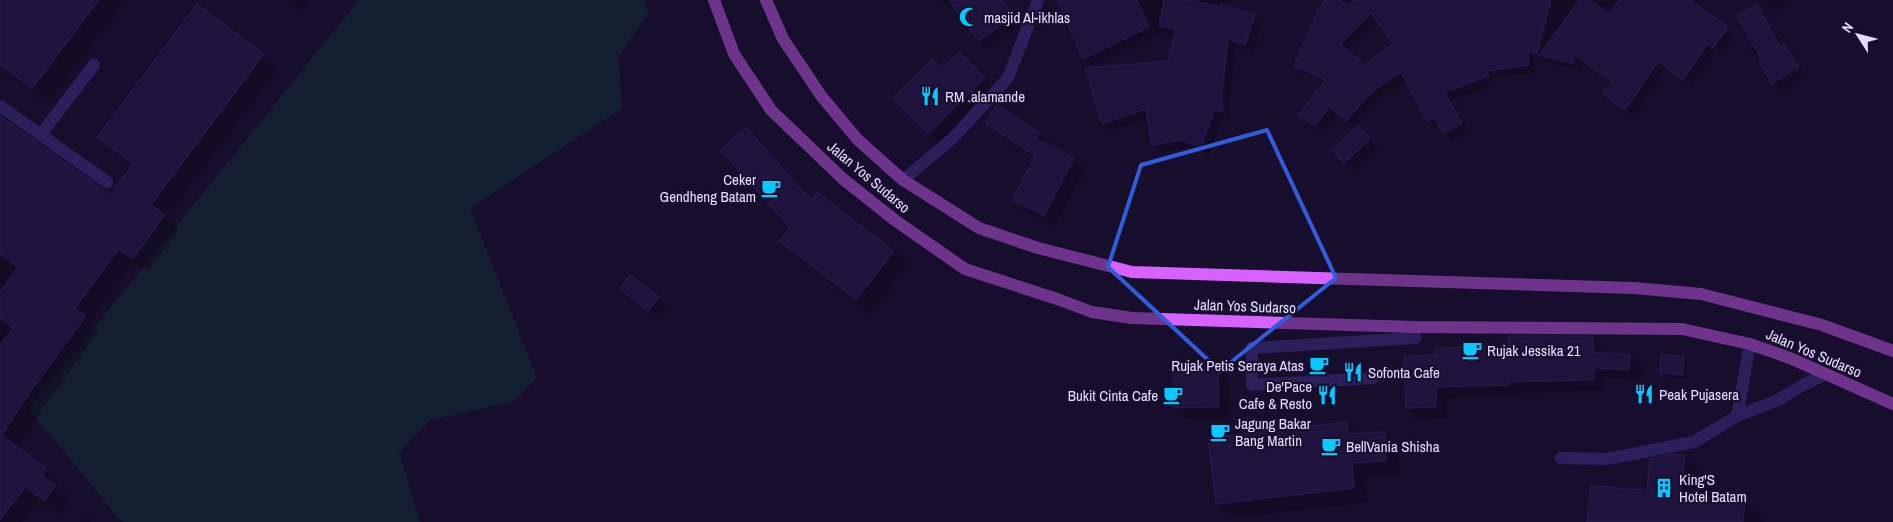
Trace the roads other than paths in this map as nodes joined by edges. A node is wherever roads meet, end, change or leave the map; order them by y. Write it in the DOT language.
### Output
graph roads {
  1 [pos="714,0"];
  2 [pos="766,0"];
  3 [pos="1038,0"];
  4 [pos="94,65"];
  5 [pos="0,106"];
  6 [pos="41,134"];
  7 [pos="903,180"];
  8 [pos="107,182"];
  9 [pos="1414,327"];
  10 [pos="1750,344"];
  11 [pos="1893,351"];
  12 [pos="1826,374"];
  13 [pos="1373,378"];
  14 [pos="1893,404"];
  15 [pos="1737,416"];
  16 [pos="1561,458"];
  1 -- 9 [label="main road, Jalan Yos Sudarso"];
  2 -- 7 [label="main road, Jalan Yos Sudarso"];
  3 -- 7 [label="street"];
  4 -- 6 [label="street"];
  5 -- 6 [label="street"];
  6 -- 8 [label="street"];
  7 -- 11 [label="main road, Jalan Yos Sudarso"];
  9 -- 10 [label="main road, Jalan Yos Sudarso"];
  9 -- 13 [label="street"];
  10 -- 12 [label="main road, Jalan Yos Sudarso"];
  10 -- 15 [label="street"];
  12 -- 14 [label="main road, Jalan Yos Sudarso"];
  12 -- 15 [label="street"];
  15 -- 16 [label="street"];
}
